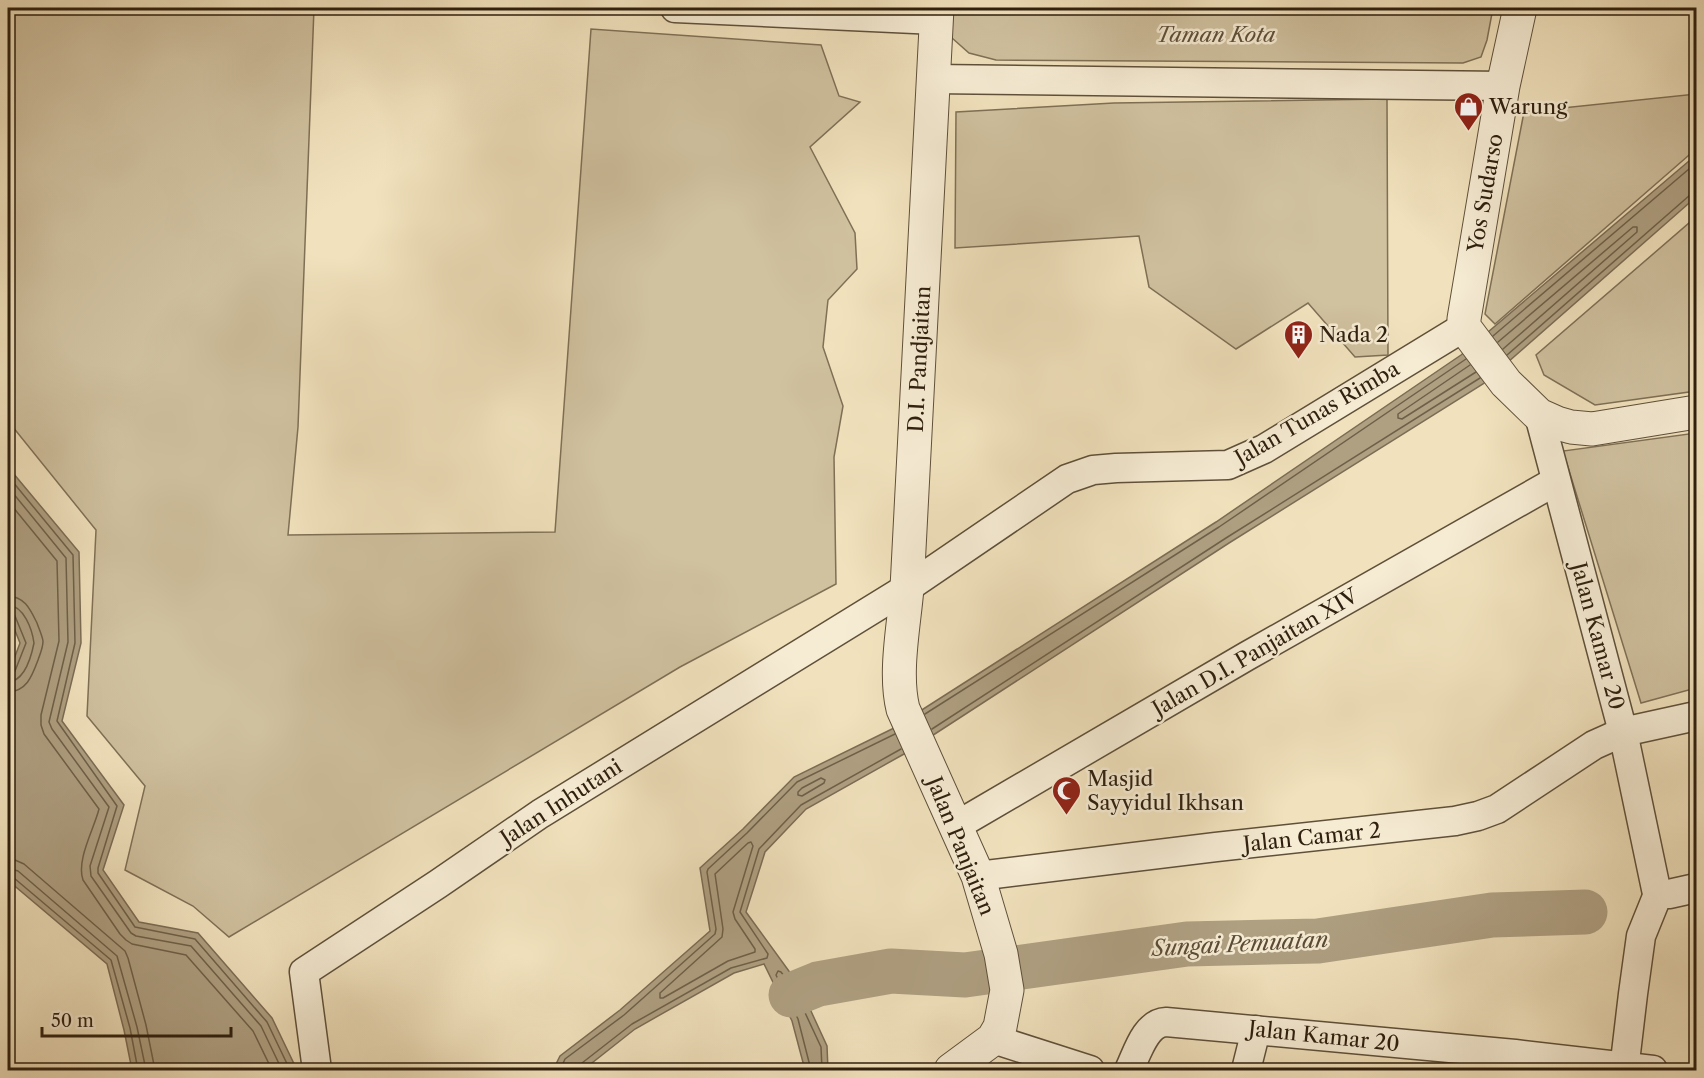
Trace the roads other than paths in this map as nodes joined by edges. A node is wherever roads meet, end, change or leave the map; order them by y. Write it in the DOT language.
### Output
graph roads {
  1 [pos="675,8"];
  2 [pos="1520,8"];
  3 [pos="937,14"];
  4 [pos="933,78"];
  5 [pos="1503,86"];
  6 [pos="1468,334"];
  7 [pos="1696,412"];
  8 [pos="1539,415"];
  9 [pos="1556,481"];
  10 [pos="907,588"];
  11 [pos="903,709"];
  12 [pos="1696,716"];
  13 [pos="1623,732"];
  14 [pos="949,811"];
  15 [pos="978,876"];
  16 [pos="1696,888"];
  17 [pos="1657,892"];
  18 [pos="1256,1030"];
  19 [pos="993,1039"];
  20 [pos="1625,1069"];
  21 [pos="317,1071"];
  22 [pos="951,1071"];
  23 [pos="1090,1071"];
  24 [pos="1129,1071"];
  25 [pos="1246,1071"];
  26 [pos="1653,1071"];
  1 -- 3 [label="street"];
  2 -- 5 [label="street, Yos Sudarso"];
  3 -- 4 [label="street, D.I. Pandjaitan"];
  4 -- 5 [label="street"];
  4 -- 10 [label="street, D.I. Pandjaitan"];
  5 -- 6 [label="street, Yos Sudarso"];
  6 -- 8 [label="street"];
  6 -- 10 [label="street, Jalan Tunas Rimba"];
  7 -- 8 [label="street"];
  8 -- 9 [label="street, Jalan Kamar 20"];
  9 -- 13 [label="street, Jalan Kamar 20"];
  9 -- 14 [label="street, Jalan D.I. Panjaitan XIV"];
  10 -- 11 [label="street, D.I. Pandjaitan"];
  10 -- 21 [label="street, Jalan Inhutani"];
  11 -- 14 [label="street, Jalan Panjaitan"];
  12 -- 13 [label="street, Jalan Camar 2"];
  13 -- 15 [label="street, Jalan Camar 2"];
  13 -- 17 [label="street, Jalan Kamar 20"];
  14 -- 15 [label="street, Jalan Panjaitan"];
  15 -- 19 [label="street, Jalan Panjaitan"];
  16 -- 17 [label="street"];
  17 -- 20 [label="street"];
  18 -- 20 [label="street, Jalan Kamar 20"];
  18 -- 24 [label="street, Jalan Kamar 20"];
  18 -- 25 [label="street"];
  19 -- 22 [label="street"];
  19 -- 23 [label="street"];
  20 -- 26 [label="street, Jalan Kamar 20"];
}
